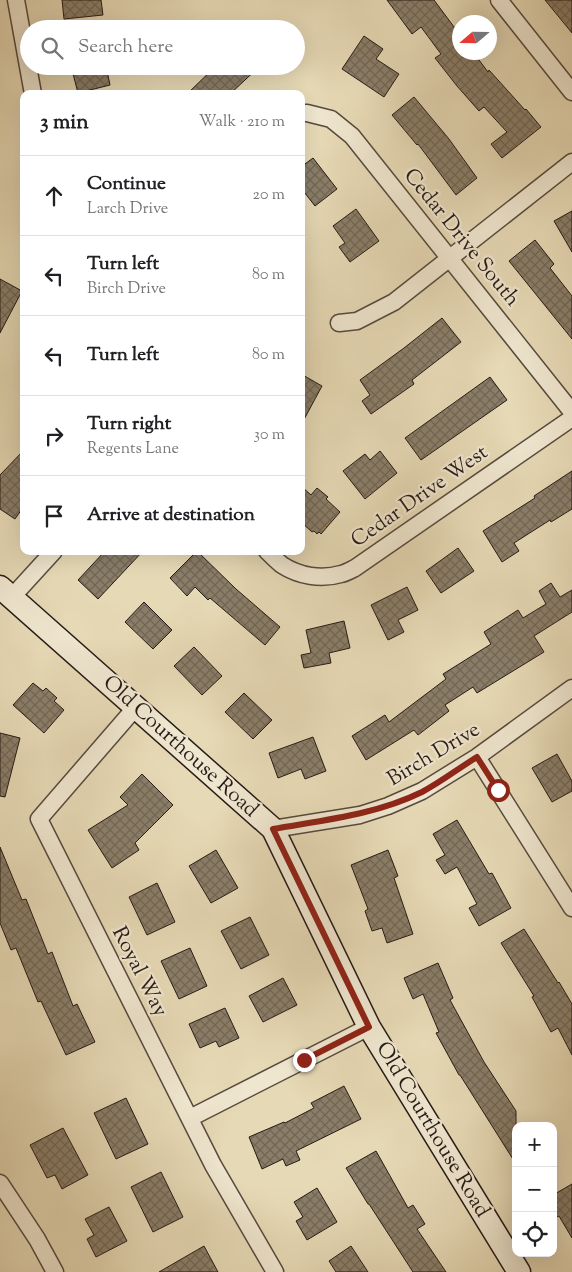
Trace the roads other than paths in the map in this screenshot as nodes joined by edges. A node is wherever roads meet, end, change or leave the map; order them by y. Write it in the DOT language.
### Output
graph roads {
  1 [pos="16,0"];
  2 [pos="499,0"];
  3 [pos="20,22"];
  4 [pos="30,75"];
  5 [pos="32,90"];
  6 [pos="572,92"];
  7 [pos="305,113"];
  8 [pos="572,162"];
  9 [pos="450,258"];
  10 [pos="339,323"];
  11 [pos="572,412"];
  12 [pos="572,418"];
  13 [pos="49,555"];
  14 [pos="272,555"];
  15 [pos="6,592"];
  16 [pos="572,688"];
  17 [pos="136,707"];
  18 [pos="477,757"];
  19 [pos="273,829"];
  20 [pos="572,908"];
  21 [pos="369,1027"];
  22 [pos="190,1118"];
  23 [pos="0,1182"];
  24 [pos="55,1272"];
  25 [pos="275,1272"];
  26 [pos="519,1272"];
  1 -- 3 [label="street"];
  2 -- 6 [label="street"];
  4 -- 5 [label="street"];
  7 -- 9 [label="street, Cedar Drive South"];
  8 -- 9 [label="street"];
  9 -- 10 [label="street"];
  9 -- 11 [label="street, Cedar Drive South"];
  12 -- 14 [label="street, Cedar Drive West"];
  13 -- 15 [label="street"];
  15 -- 17 [label="street, Old Courthouse Road"];
  16 -- 18 [label="street, Birch Drive"];
  17 -- 19 [label="street, Old Courthouse Road"];
  17 -- 22 [label="street, Royal Way"];
  18 -- 19 [label="street, Birch Drive"];
  18 -- 20 [label="street"];
  19 -- 21 [label="street, Old Courthouse Road"];
  21 -- 22 [label="street"];
  21 -- 26 [label="street, Old Courthouse Road"];
  22 -- 25 [label="street, Royal Way"];
  23 -- 24 [label="street"];
}
